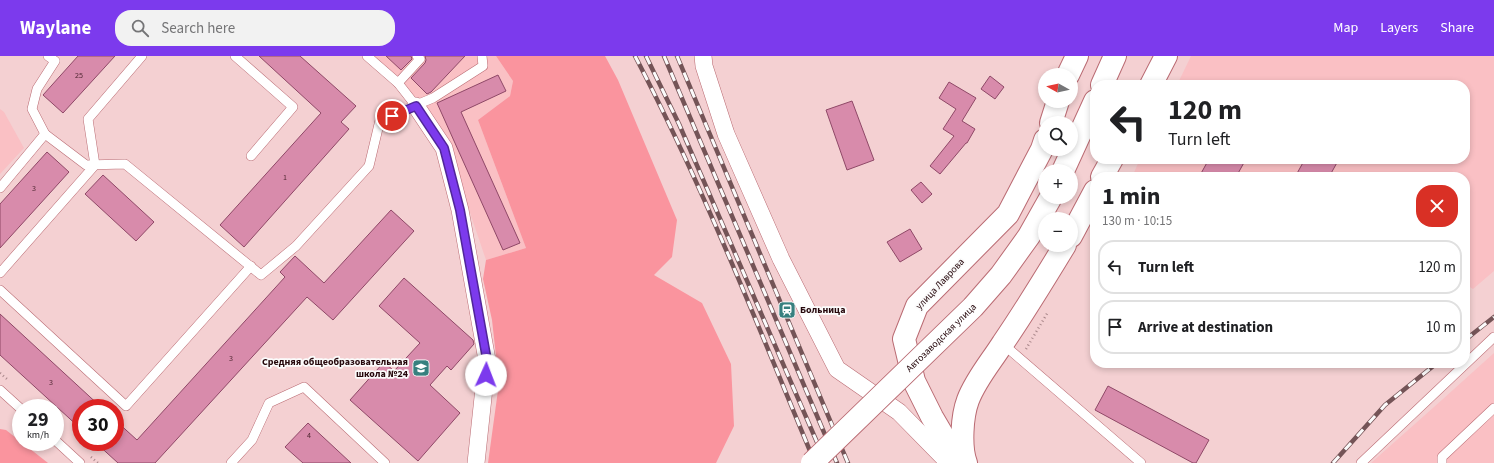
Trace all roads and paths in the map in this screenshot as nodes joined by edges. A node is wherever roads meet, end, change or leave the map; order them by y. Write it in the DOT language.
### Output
graph roads {
  1 [pos="48,56"];
  2 [pos="142,56"];
  3 [pos="235,56"];
  4 [pos="367,56"];
  5 [pos="417,56"];
  6 [pos="482,56"];
  7 [pos="703,56"];
  8 [pos="1078,56"];
  9 [pos="1115,56"];
  10 [pos="1166,56"];
  11 [pos="1072,68"];
  12 [pos="1104,80"];
  13 [pos="1154,80"];
  14 [pos="398,83"];
  15 [pos="416,106"];
  16 [pos="1090,113"];
  17 [pos="45,134"];
  18 [pos="251,156"];
  19 [pos="1038,156"];
  20 [pos="1066,164"];
  21 [pos="96,165"];
  22 [pos="0,188"];
  23 [pos="1090,200"];
  24 [pos="1047,204"];
  25 [pos="1078,223"];
  26 [pos="1061,252"];
  27 [pos="251,266"];
  28 [pos="0,273"];
  29 [pos="0,290"];
  30 [pos="1494,337"];
  31 [pos="1003,344"];
  32 [pos="1470,360"];
  33 [pos="1461,368"];
  34 [pos="0,390"];
  35 [pos="12,401"];
  36 [pos="1494,408"];
  37 [pos="64,448"];
  38 [pos="80,463"];
  39 [pos="231,463"];
  40 [pos="386,463"];
  41 [pos="476,463"];
  42 [pos="812,463"];
  43 [pos="949,463"];
  44 [pos="959,463"];
  45 [pos="966,463"];
  46 [pos="1141,463"];
  47 [pos="1361,463"];
  48 [pos="1442,463"];
  1 -- 17 [label="lane"];
  2 -- 21 [label="lane"];
  3 -- 18 [label="lane"];
  4 -- 14 [label="lane"];
  5 -- 14 [label="lane"];
  6 -- 15 [label="lane"];
  7 -- 43 [label="street"];
  8 -- 11 [label="main road"];
  9 -- 12 [label="main road"];
  10 -- 13 [label="main road"];
  14 -- 15 [label="lane"];
  15 -- 27 [label="lane"];
  15 -- 41 [label="street"];
  16 -- 20 [label="main road"];
  17 -- 21 [label="lane"];
  17 -- 22 [label="lane"];
  19 -- 44 [label="main road, улица Лаврова"];
  21 -- 27 [label="lane"];
  21 -- 28 [label="lane"];
  23 -- 25 [label="main road"];
  24 -- 42 [label="main road, Автозаводская улица, bridge"];
  26 -- 31 [label="main road"];
  27 -- 29 [label="lane"];
  30 -- 32 [label="lane"];
  31 -- 45 [label="main road"];
  31 -- 46 [label="lane"];
  33 -- 47 [label="lane"];
  34 -- 35 [label="lane"];
  36 -- 48 [label="lane"];
  37 -- 38 [label="lane"];
  39 -- 40 [label="lane"];
}
